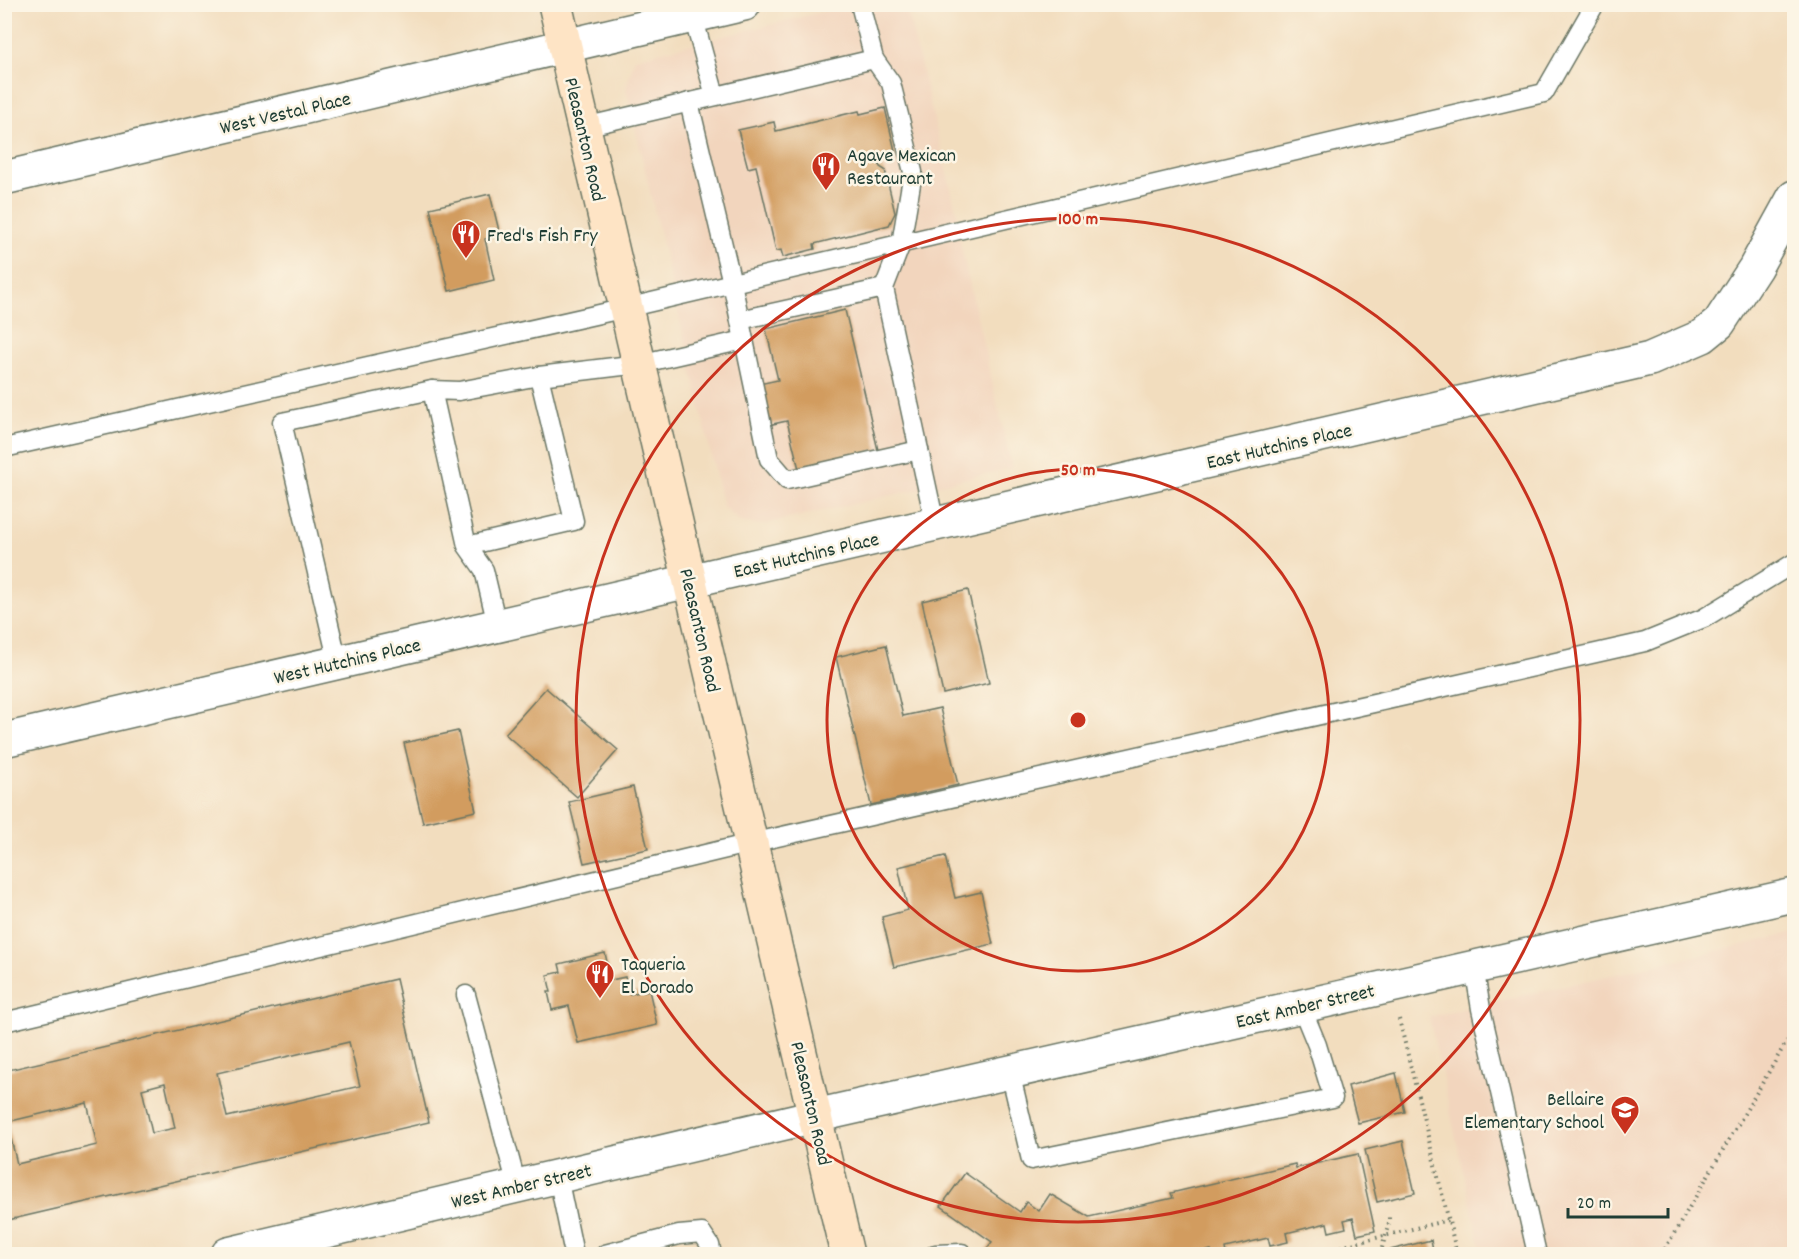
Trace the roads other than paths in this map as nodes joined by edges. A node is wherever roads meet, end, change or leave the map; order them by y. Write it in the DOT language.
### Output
graph roads {
  1 [pos="555,4"];
  2 [pos="744,4"];
  3 [pos="860,4"];
  4 [pos="1594,4"];
  5 [pos="693,16"];
  6 [pos="565,46"];
  7 [pos="874,59"];
  8 [pos="715,96"];
  9 [pos="688,102"];
  10 [pos="584,127"];
  11 [pos="4,178"];
  12 [pos="1794,197"];
  13 [pos="901,244"];
  14 [pos="732,283"];
  15 [pos="884,288"];
  16 [pos="626,308"];
  17 [pos="740,320"];
  18 [pos="744,340"];
  19 [pos="639,364"];
  20 [pos="539,376"];
  21 [pos="432,390"];
  22 [pos="4,447"];
  23 [pos="919,450"];
  24 [pos="935,524"];
  25 [pos="467,546"];
  26 [pos="1794,563"];
  27 [pos="689,581"];
  28 [pos="497,625"];
  29 [pos="338,663"];
  30 [pos="4,740"];
  31 [pos="751,843"];
  32 [pos="1794,895"];
  33 [pos="1474,967"];
  34 [pos="466,995"];
  35 [pos="1301,1006"];
  36 [pos="4,1022"];
  37 [pos="1010,1072"];
  38 [pos="815,1116"];
  39 [pos="558,1177"];
  40 [pos="517,1186"];
  41 [pos="299,1246"];
  42 [pos="229,1254"];
  43 [pos="574,1254"];
  44 [pos="605,1254"];
  45 [pos="712,1254"];
  46 [pos="847,1254"];
  47 [pos="935,1254"];
  48 [pos="963,1254"];
  49 [pos="1537,1254"];
  1 -- 6 [label="main road, Pleasanton Road"];
  2 -- 5 [label="street, West Vestal Place"];
  3 -- 7 [label="lane"];
  4 -- 13 [label="lane"];
  5 -- 6 [label="street, West Vestal Place"];
  5 -- 8 [label="lane"];
  6 -- 10 [label="main road, Pleasanton Road"];
  6 -- 11 [label="street, West Vestal Place"];
  7 -- 8 [label="lane"];
  7 -- 13 [label="lane"];
  8 -- 9 [label="lane"];
  9 -- 10 [label="lane"];
  9 -- 14 [label="lane"];
  10 -- 16 [label="main road, Pleasanton Road"];
  12 -- 24 [label="street, East Hutchins Place"];
  13 -- 14 [label="lane"];
  13 -- 15 [label="lane"];
  14 -- 16 [label="lane"];
  14 -- 17 [label="lane"];
  15 -- 17 [label="lane"];
  15 -- 23 [label="lane"];
  16 -- 19 [label="main road, Pleasanton Road"];
  16 -- 22 [label="lane"];
  17 -- 18 [label="lane"];
  18 -- 19 [label="lane"];
  18 -- 23 [label="lane"];
  19 -- 20 [label="lane"];
  19 -- 27 [label="main road, Pleasanton Road"];
  20 -- 21 [label="lane"];
  20 -- 25 [label="lane"];
  21 -- 25 [label="lane"];
  21 -- 29 [label="lane"];
  23 -- 24 [label="lane"];
  24 -- 27 [label="street, East Hutchins Place"];
  25 -- 28 [label="lane"];
  26 -- 31 [label="lane"];
  27 -- 28 [label="street, West Hutchins Place"];
  27 -- 31 [label="main road, Pleasanton Road"];
  28 -- 29 [label="street, West Hutchins Place"];
  29 -- 30 [label="street, West Hutchins Place"];
  31 -- 36 [label="lane"];
  31 -- 38 [label="main road, Pleasanton Road"];
  32 -- 33 [label="street, East Amber Street"];
  33 -- 35 [label="street, East Amber Street"];
  33 -- 49 [label="lane"];
  34 -- 40 [label="lane"];
  35 -- 37 [label="street, East Amber Street"];
  35 -- 37 [label="lane"];
  37 -- 38 [label="street, East Amber Street"];
  38 -- 39 [label="street, West Amber Street"];
  38 -- 46 [label="main road, Pleasanton Road"];
  39 -- 40 [label="street, West Amber Street"];
  39 -- 43 [label="lane"];
  40 -- 41 [label="street, West Amber Street"];
  41 -- 42 [label="street, West Amber Street"];
  44 -- 45 [label="lane"];
  47 -- 48 [label="lane"];
}
